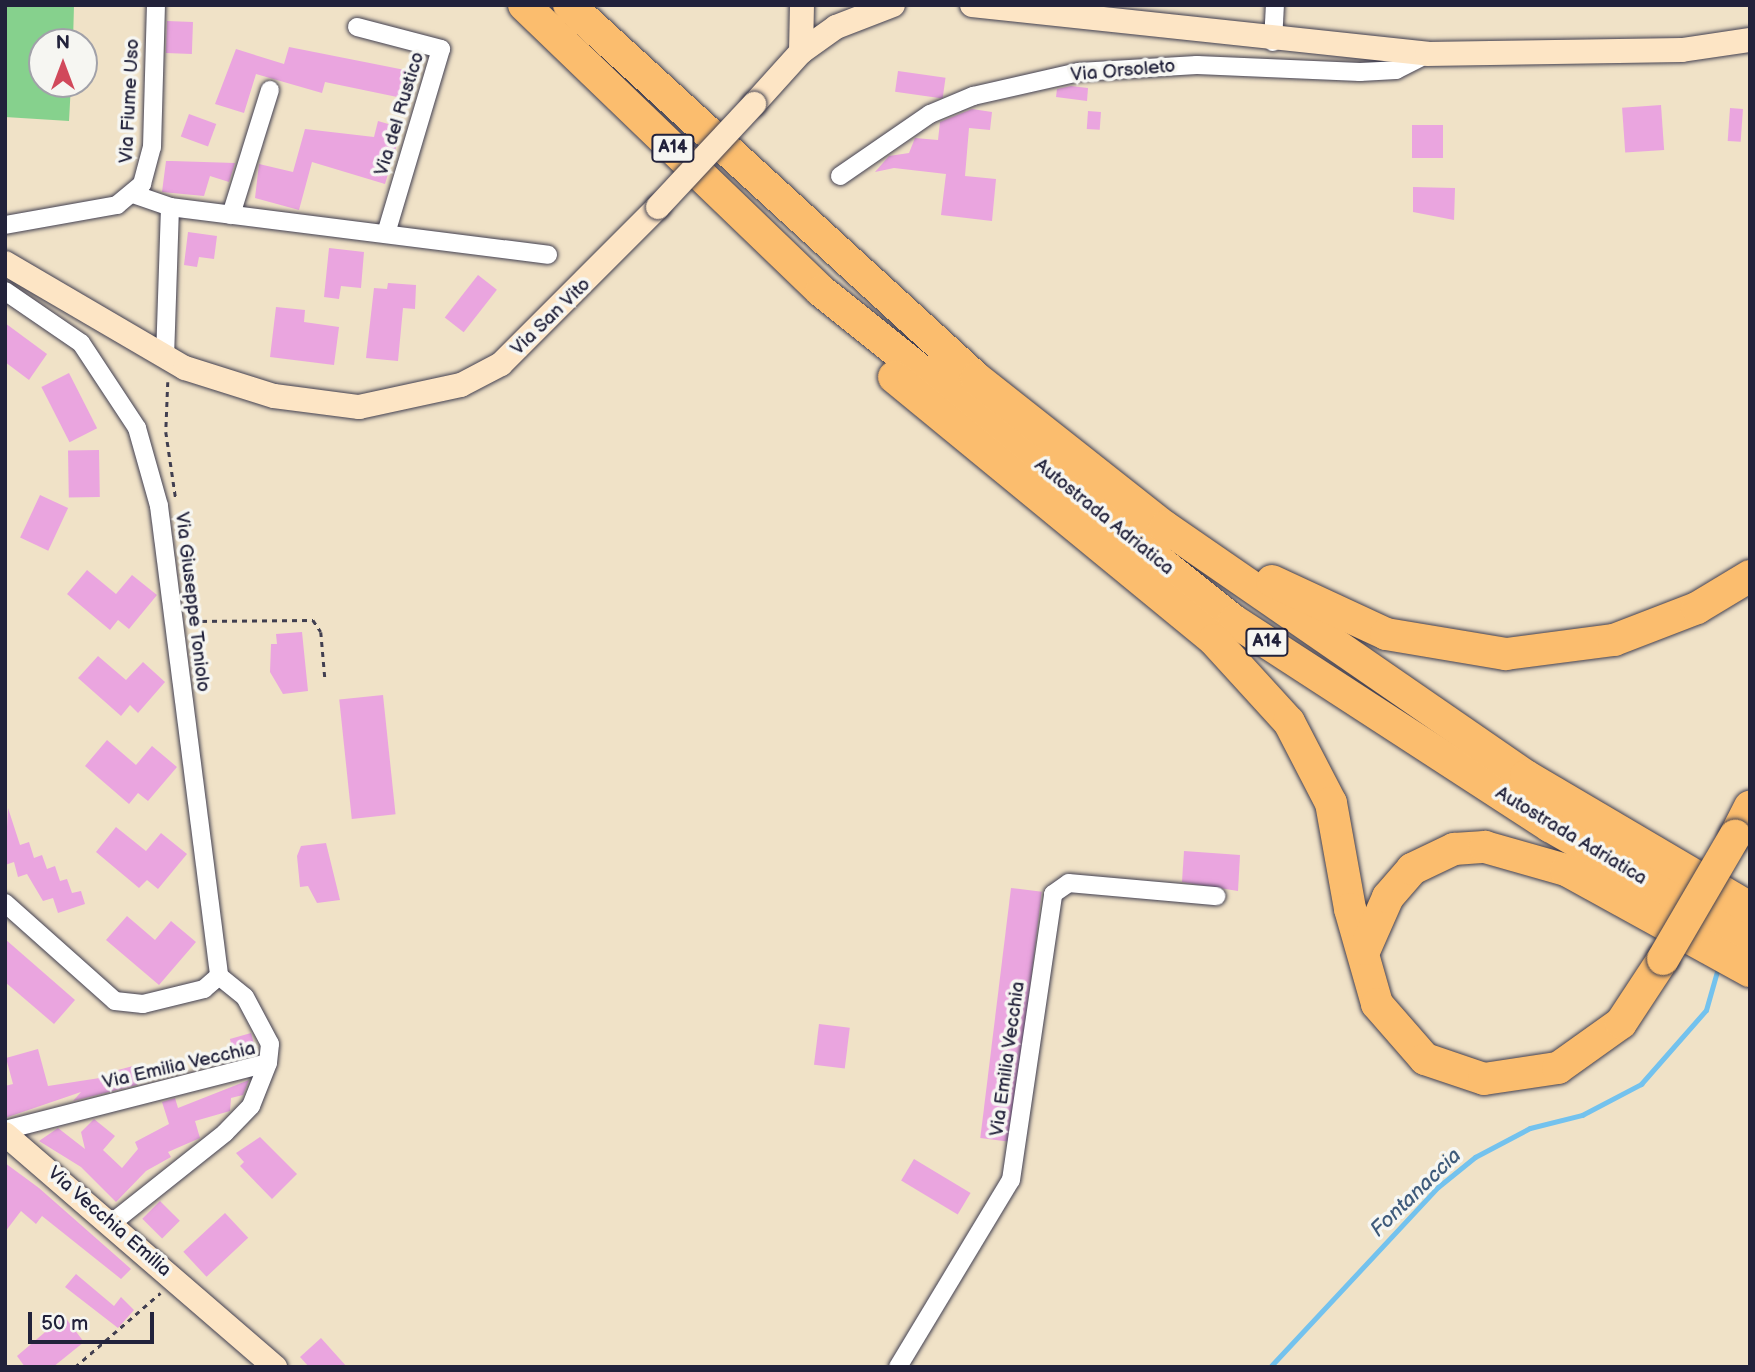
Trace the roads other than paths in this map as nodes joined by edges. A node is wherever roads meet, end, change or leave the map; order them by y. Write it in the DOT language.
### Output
graph roads {
  1 [pos="156,5"];
  2 [pos="524,5"];
  3 [pos="569,5"];
  4 [pos="802,5"];
  5 [pos="893,5"];
  6 [pos="972,5"];
  7 [pos="1275,5"];
  8 [pos="357,27"];
  9 [pos="1750,40"];
  10 [pos="1273,42"];
  11 [pos="801,52"];
  12 [pos="1427,54"];
  13 [pos="270,90"];
  14 [pos="840,176"];
  15 [pos="132,194"];
  16 [pos="170,207"];
  17 [pos="231,215"];
  18 [pos="5,225"];
  19 [pos="386,234"];
  20 [pos="548,255"];
  21 [pos="5,262"];
  22 [pos="5,290"];
  23 [pos="821,291"];
  24 [pos="169,360"];
  25 [pos="1165,527"];
  26 [pos="1750,576"];
  27 [pos="1750,807"];
  28 [pos="1216,896"];
  29 [pos="5,903"];
  30 [pos="1750,908"];
  31 [pos="1750,941"];
  32 [pos="1366,949"];
  33 [pos="1750,971"];
  34 [pos="219,976"];
  35 [pos="268,1063"];
  36 [pos="5,1132"];
  37 [pos="112,1223"];
  38 [pos="275,1367"];
  39 [pos="898,1367"];
  1 -- 15 [label="street, Via Fiume Uso"];
  2 -- 23 [label="highway, Autostrada Adriatica / A14"];
  3 -- 25 [label="highway, Autostrada Adriatica / A14"];
  4 -- 11 [label="street"];
  5 -- 11 [label="street"];
  6 -- 10 [label="street, Via Orsoleto"];
  7 -- 10 [label="street"];
  8 -- 19 [label="street, Via del Rustico"];
  9 -- 12 [label="street, Via Orsoleto"];
  10 -- 12 [label="street, Via Orsoleto"];
  11 -- 24 [label="street, Via San Vito, bridge"];
  12 -- 14 [label="street, Via Orsoleto"];
  13 -- 17 [label="street"];
  15 -- 16 [label="street"];
  15 -- 18 [label="street"];
  16 -- 17 [label="street"];
  16 -- 24 [label="street"];
  17 -- 19 [label="street"];
  19 -- 20 [label="street"];
  21 -- 24 [label="street, Via San Vito"];
  22 -- 34 [label="street, Via Giuseppe Toniolo"];
  23 -- 31 [label="highway, Autostrada Adriatica / A14"];
  23 -- 32 [label="highway"];
  25 -- 26 [label="highway"];
  25 -- 30 [label="highway, Autostrada Adriatica / A14"];
  27 -- 32 [label="highway, bridge"];
  28 -- 39 [label="street, Via Emilia Vecchia"];
  29 -- 34 [label="street"];
  32 -- 33 [label="highway"];
  34 -- 35 [label="street"];
  35 -- 36 [label="street, Via Emilia Vecchia"];
  35 -- 37 [label="street, Via Emilia Vecchia"];
  36 -- 37 [label="street, Via Vecchia Emilia"];
  37 -- 38 [label="street, Via Vecchia Emilia"];
}
